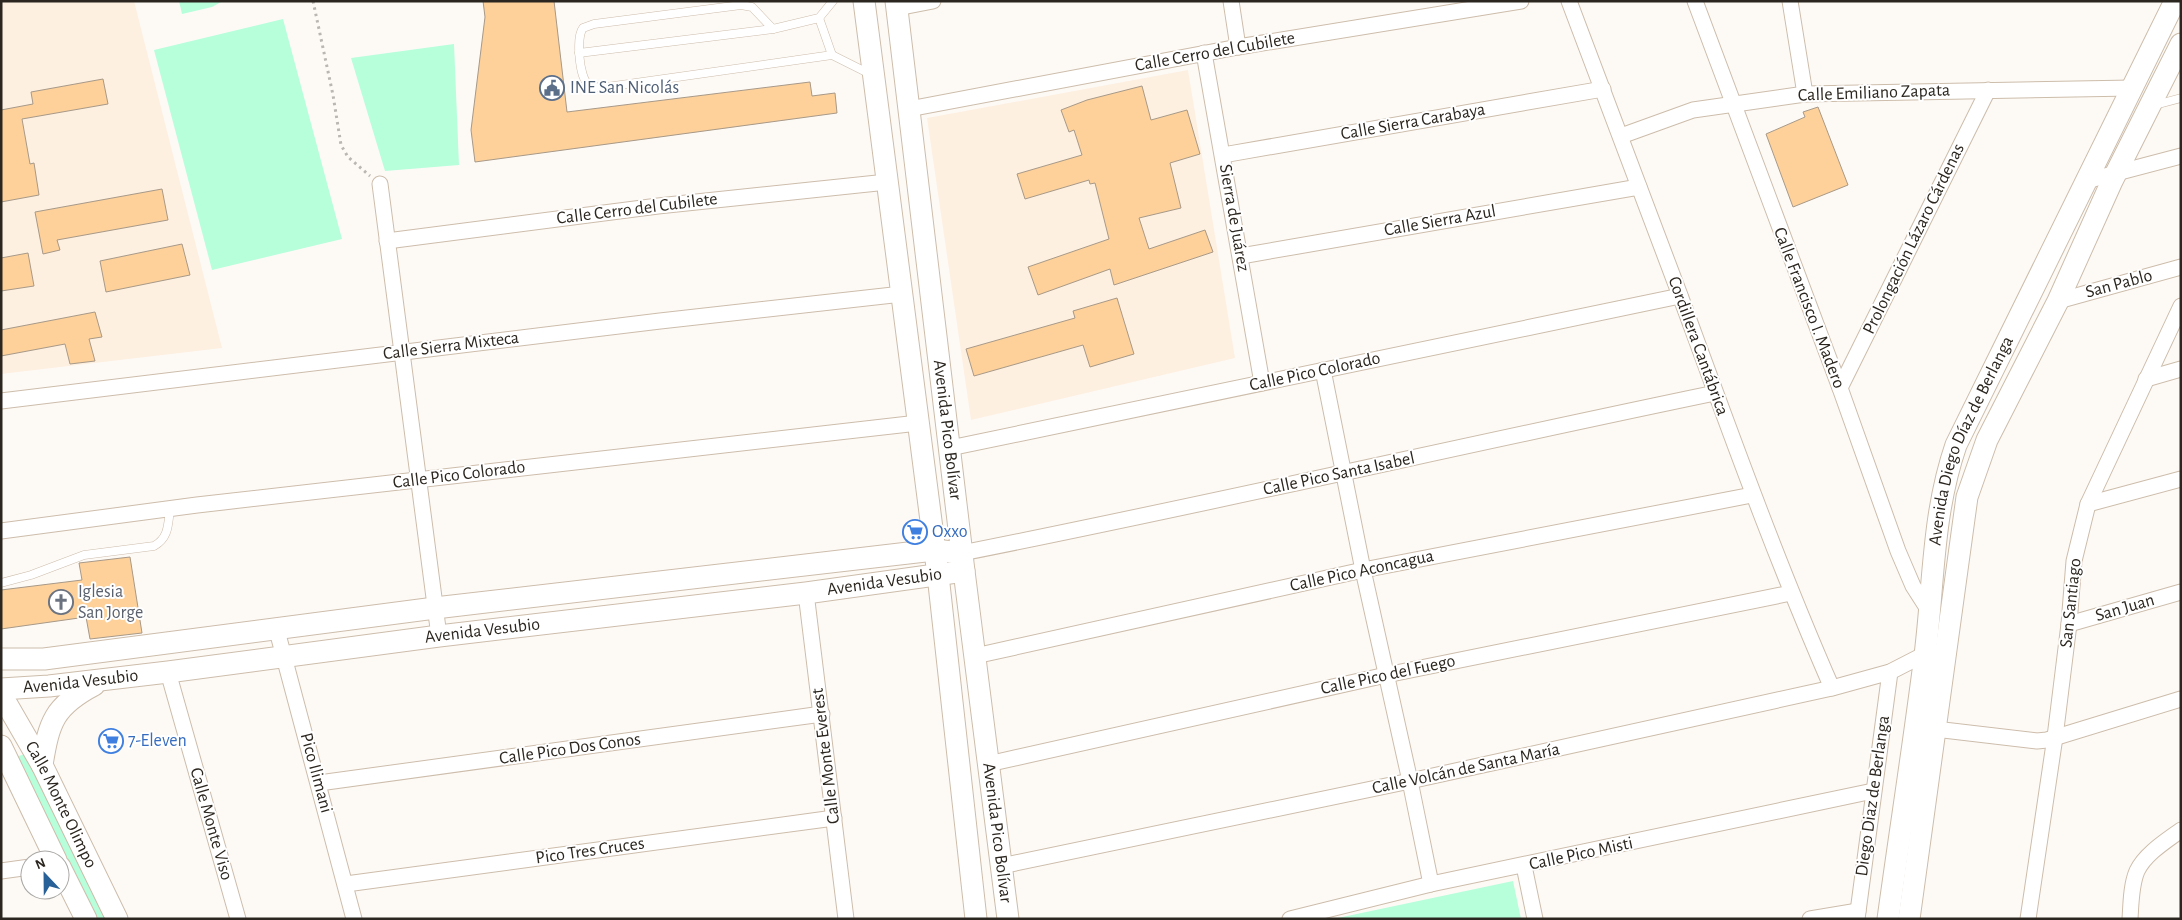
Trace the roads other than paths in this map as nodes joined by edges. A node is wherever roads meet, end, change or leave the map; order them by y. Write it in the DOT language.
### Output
graph roads {
  1 [pos="833,1"];
  2 [pos="864,1"];
  3 [pos="933,1"];
  4 [pos="1231,1"];
  5 [pos="1521,1"];
  6 [pos="1569,1"];
  7 [pos="1695,1"];
  8 [pos="1790,1"];
  9 [pos="2175,1"];
  10 [pos="897,4"];
  11 [pos="819,18"];
  12 [pos="773,28"];
  13 [pos="1238,47"];
  14 [pos="2179,49"];
  15 [pos="579,53"];
  16 [pos="1204,53"];
  17 [pos="832,55"];
  18 [pos="873,76"];
  19 [pos="2132,88"];
  20 [pos="1602,89"];
  21 [pos="1988,90"];
  22 [pos="1805,94"];
  23 [pos="2181,99"];
  24 [pos="1733,104"];
  25 [pos="2150,106"];
  26 [pos="909,109"];
  27 [pos="1621,136"];
  28 [pos="1223,155"];
  29 [pos="2181,156"];
  30 [pos="2116,173"];
  31 [pos="2086,181"];
  32 [pos="887,182"];
  33 [pos="380,184"];
  34 [pos="1639,186"];
  35 [pos="387,240"];
  36 [pos="1241,256"];
  37 [pos="2181,267"];
  38 [pos="902,294"];
  39 [pos="1680,296"];
  40 [pos="2058,300"];
  41 [pos="2181,306"];
  42 [pos="402,352"];
  43 [pos="2181,369"];
  44 [pos="1323,370"];
  45 [pos="2146,378"];
  46 [pos="1262,383"];
  47 [pos="1840,388"];
  48 [pos="1715,393"];
  49 [pos="1,401"];
  50 [pos="918,423"];
  51 [pos="950,448"];
  52 [pos="1343,473"];
  53 [pos="418,479"];
  54 [pos="2181,479"];
  55 [pos="1752,495"];
  56 [pos="2088,504"];
  57 [pos="170,509"];
  58 [pos="1,531"];
  59 [pos="934,550"];
  60 [pos="963,562"];
  61 [pos="1363,570"];
  62 [pos="938,575"];
  63 [pos="1,583"];
  64 [pos="806,592"];
  65 [pos="2181,592"];
  66 [pos="1790,594"];
  67 [pos="435,608"];
  68 [pos="1929,611"];
  69 [pos="2069,624"];
  70 [pos="276,627"];
  71 [pos="439,636"];
  72 [pos="1925,654"];
  73 [pos="284,656"];
  74 [pos="974,656"];
  75 [pos="1,659"];
  76 [pos="168,672"];
  77 [pos="1890,672"];
  78 [pos="1386,675"];
  79 [pos="103,680"];
  80 [pos="1832,688"];
  81 [pos="1,689"];
  82 [pos="1,694"];
  83 [pos="2181,699"];
  84 [pos="822,714"];
  85 [pos="1935,729"];
  86 [pos="2055,737"];
  87 [pos="3,752"];
  88 [pos="988,764"];
  89 [pos="42,765"];
  90 [pos="1410,781"];
  91 [pos="319,783"];
  92 [pos="1873,791"];
  93 [pos="834,818"];
  94 [pos="2181,830"];
  95 [pos="51,850"];
  96 [pos="1002,866"];
  97 [pos="1524,866"];
  98 [pos="20,868"];
  99 [pos="1,871"];
  100 [pos="346,884"];
  101 [pos="1430,884"];
  102 [pos="70,887"];
  103 [pos="1324,915"];
  104 [pos="1858,915"];
  105 [pos="86,919"];
  106 [pos="118,919"];
  107 [pos="238,919"];
  108 [pos="354,919"];
  109 [pos="846,919"];
  110 [pos="976,919"];
  111 [pos="1008,919"];
  112 [pos="1290,919"];
  113 [pos="1535,919"];
  114 [pos="1810,919"];
  115 [pos="1888,919"];
  116 [pos="1909,919"];
  117 [pos="2028,919"];
  118 [pos="2130,919"];
  1 -- 11 [label="lane"];
  2 -- 18 [label="street, Avenida Pico Bolívar"];
  3 -- 10 [label="street"];
  4 -- 13 [label="street"];
  5 -- 13 [label="street, Calle Cerro del Cubilete"];
  6 -- 20 [label="street, Cordillera Cantábrica"];
  7 -- 24 [label="street, Calle Francisco I. Madero"];
  8 -- 22 [label="street"];
  9 -- 19 [label="street, Avenida Diego Díaz de Berlanga"];
  10 -- 26 [label="street, Avenida Pico Bolívar"];
  11 -- 12 [label="lane"];
  11 -- 17 [label="lane"];
  12 -- 15 [label="lane"];
  12 -- 15 [label="lane"];
  13 -- 16 [label="street, Calle Cerro del Cubilete"];
  14 -- 25 [label="street, Avenida Diego Díaz de Berlanga"];
  15 -- 17 [label="lane"];
  16 -- 26 [label="street, Calle Cerro del Cubilete"];
  16 -- 28 [label="street, Sierra de Juárez"];
  17 -- 18 [label="lane"];
  18 -- 32 [label="street, Avenida Pico Bolívar"];
  19 -- 21 [label="street, Calle Emiliano Zapata"];
  19 -- 31 [label="street, Avenida Diego Díaz de Berlanga"];
  20 -- 27 [label="street, Cordillera Cantábrica"];
  20 -- 28 [label="street, Calle Sierra Carabaya"];
  21 -- 22 [label="street, Calle Emiliano Zapata"];
  21 -- 47 [label="street, Prolongación Lázaro Cárdenas"];
  22 -- 24 [label="street, Calle Emiliano Zapata"];
  23 -- 25 [label="lane"];
  24 -- 27 [label="street, Calle Emiliano Zapata"];
  24 -- 47 [label="street, Calle Francisco I. Madero"];
  25 -- 30 [label="street, Avenida Diego Díaz de Berlanga"];
  26 -- 51 [label="street, Avenida Pico Bolívar"];
  27 -- 34 [label="street, Cordillera Cantábrica"];
  28 -- 36 [label="street, Sierra de Juárez"];
  29 -- 30 [label="street"];
  30 -- 31 [label="street"];
  30 -- 40 [label="street, Avenida Diego Díaz de Berlanga"];
  31 -- 68 [label="street, Avenida Diego Díaz de Berlanga"];
  32 -- 35 [label="street, Calle Cerro del Cubilete"];
  32 -- 38 [label="street, Avenida Pico Bolívar"];
  33 -- 35 [label="street"];
  34 -- 36 [label="street, Calle Sierra Azul"];
  34 -- 39 [label="street, Cordillera Cantábrica"];
  35 -- 42 [label="street"];
  36 -- 46 [label="street, Sierra de Juárez"];
  37 -- 40 [label="street, San Pablo"];
  38 -- 42 [label="street, Calle Sierra Mixteca"];
  38 -- 50 [label="street, Avenida Pico Bolívar"];
  39 -- 44 [label="street, Calle Pico Colorado"];
  39 -- 48 [label="street, Cordillera Cantábrica"];
  40 -- 85 [label="street, Avenida Diego Díaz de Berlanga"];
  41 -- 45 [label="street, San Santiago"];
  42 -- 49 [label="street, Calle Sierra Mixteca"];
  42 -- 53 [label="street"];
  43 -- 45 [label="street"];
  44 -- 46 [label="street, Calle Pico Colorado"];
  44 -- 52 [label="street"];
  45 -- 56 [label="street, San Santiago"];
  46 -- 51 [label="street, Calle Pico Colorado"];
  47 -- 68 [label="street, Calle Francisco I. Madero"];
  48 -- 52 [label="street, Calle Pico Santa Isabel"];
  48 -- 55 [label="street, Cordillera Cantábrica"];
  50 -- 53 [label="street, Calle Pico Colorado"];
  50 -- 59 [label="street, Avenida Pico Bolívar"];
  51 -- 60 [label="street, Avenida Pico Bolívar"];
  52 -- 60 [label="street, Calle Pico Santa Isabel"];
  52 -- 61 [label="street"];
  53 -- 57 [label="street, Calle Pico Colorado"];
  53 -- 67 [label="street"];
  54 -- 56 [label="street"];
  55 -- 61 [label="street, Calle Pico Aconcagua"];
  55 -- 66 [label="street, Cordillera Cantábrica"];
  56 -- 69 [label="street, San Santiago"];
  57 -- 58 [label="street, Calle Pico Colorado"];
  57 -- 63 [label="lane"];
  59 -- 60 [label="street, Avenida Vesubio"];
  59 -- 62 [label="street, Avenida Pico Bolívar"];
  59 -- 67 [label="street, Avenida Vesubio"];
  60 -- 62 [label="street, Avenida Vesubio"];
  60 -- 74 [label="street, Avenida Pico Bolívar"];
  61 -- 74 [label="street, Calle Pico Aconcagua"];
  61 -- 78 [label="street"];
  62 -- 64 [label="street, Avenida Vesubio"];
  62 -- 110 [label="street, Avenida Pico Bolívar"];
  64 -- 71 [label="street, Avenida Vesubio"];
  64 -- 84 [label="street, Calle Monte Everest"];
  65 -- 69 [label="street, San Juan"];
  66 -- 78 [label="street, Calle Pico del Fuego"];
  66 -- 80 [label="street, Cordillera Cantábrica"];
  67 -- 70 [label="street, Avenida Vesubio"];
  67 -- 71 [label="street"];
  68 -- 72 [label="street, Avenida Diego Díaz de Berlanga"];
  69 -- 86 [label="street, San Santiago"];
  70 -- 73 [label="street, Pico Ilimani"];
  70 -- 75 [label="street, Avenida Vesubio"];
  71 -- 73 [label="street, Avenida Vesubio"];
  72 -- 77 [label="street, Calle Volcán de Santa María"];
  72 -- 115 [label="street, Avenida Diego Díaz de Berlanga"];
  73 -- 76 [label="street, Avenida Vesubio"];
  73 -- 91 [label="street, Pico Ilimani"];
  74 -- 88 [label="street, Avenida Pico Bolívar"];
  76 -- 79 [label="street, Avenida Vesubio"];
  76 -- 107 [label="street, Calle Monte Viso"];
  77 -- 80 [label="street, Calle Volcán de Santa María"];
  77 -- 92 [label="street, Diego Diaz de Berlanga"];
  78 -- 88 [label="street, Calle Pico del Fuego"];
  78 -- 90 [label="street"];
  79 -- 81 [label="street, Avenida Vesubio"];
  79 -- 89 [label="street"];
  80 -- 90 [label="street, Calle Volcán de Santa María"];
  82 -- 89 [label="street, Calle Monte Olimpo"];
  83 -- 86 [label="street"];
  84 -- 91 [label="street, Calle Pico Dos Conos"];
  84 -- 93 [label="street, Calle Monte Everest"];
  85 -- 86 [label="street"];
  85 -- 116 [label="street, Avenida Diego Díaz de Berlanga"];
  86 -- 117 [label="street, San Santiago"];
  87 -- 95 [label="street, Calle Monte Olimpo"];
  88 -- 96 [label="street, Avenida Pico Bolívar"];
  89 -- 106 [label="street, Calle Monte Olimpo"];
  90 -- 96 [label="street, Calle Volcán de Santa María"];
  90 -- 101 [label="street"];
  91 -- 100 [label="street, Pico Ilimani"];
  92 -- 97 [label="street, Calle Pico Misti"];
  92 -- 104 [label="street, Diego Diaz de Berlanga"];
  93 -- 100 [label="street, Pico Tres Cruces"];
  93 -- 109 [label="street, Calle Monte Everest"];
  94 -- 118 [label="street"];
  96 -- 111 [label="street, Avenida Pico Bolívar"];
  97 -- 101 [label="street, Calle Pico Misti"];
  97 -- 113 [label="street"];
  98 -- 99 [label="street"];
  100 -- 108 [label="street, Pico Ilimani"];
  101 -- 103 [label="street, Calle Pico Misti"];
  102 -- 105 [label="street, Calle Monte Olimpo"];
  103 -- 112 [label="street, Calle Pico Misti"];
  104 -- 114 [label="street"];
}
